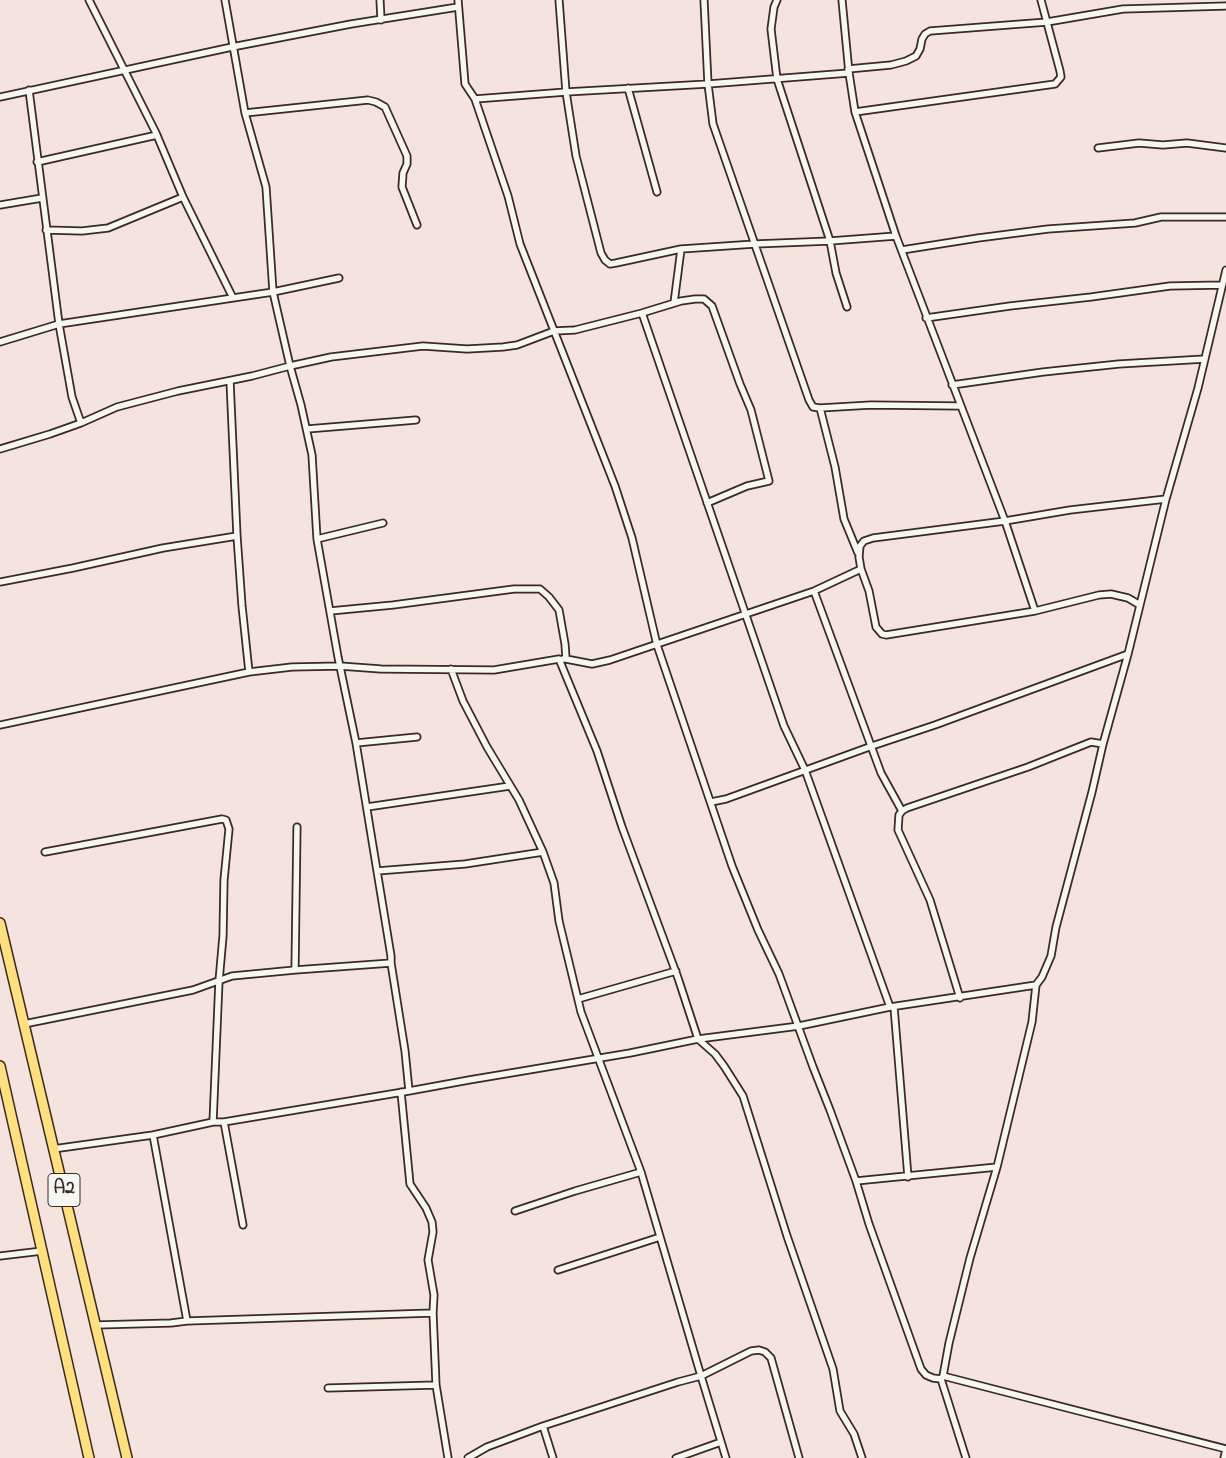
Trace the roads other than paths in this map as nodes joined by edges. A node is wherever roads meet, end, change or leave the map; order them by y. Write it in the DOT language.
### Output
graph roads {
  1 [pos="225,0"];
  2 [pos="380,0"];
  3 [pos="458,0"];
  4 [pos="559,0"];
  5 [pos="704,0"];
  6 [pos="777,0"];
  7 [pos="842,0"];
  8 [pos="1041,0"];
  9 [pos="91,1"];
  10 [pos="1226,6"];
  11 [pos="458,8"];
  12 [pos="381,20"];
  13 [pos="1047,22"];
  14 [pos="232,47"];
  15 [pos="125,70"];
  16 [pos="849,71"];
  17 [pos="777,80"];
  18 [pos="708,84"];
  19 [pos="628,88"];
  20 [pos="29,90"];
  21 [pos="566,92"];
  22 [pos="0,97"];
  23 [pos="474,100"];
  24 [pos="855,112"];
  25 [pos="245,113"];
  26 [pos="157,135"];
  27 [pos="1098,148"];
  28 [pos="1226,148"];
  29 [pos="38,162"];
  30 [pos="657,192"];
  31 [pos="183,197"];
  32 [pos="42,198"];
  33 [pos="0,204"];
  34 [pos="1226,218"];
  35 [pos="417,225"];
  36 [pos="46,230"];
  37 [pos="896,236"];
  38 [pos="830,241"];
  39 [pos="755,244"];
  40 [pos="681,249"];
  41 [pos="902,250"];
  42 [pos="1226,270"];
  43 [pos="339,278"];
  44 [pos="1222,285"];
  45 [pos="273,292"];
  46 [pos="233,298"];
  47 [pos="674,303"];
  48 [pos="847,307"];
  49 [pos="642,313"];
  50 [pos="926,318"];
  51 [pos="59,324"];
  52 [pos="554,331"];
  53 [pos="0,342"];
  54 [pos="1205,359"];
  55 [pos="290,366"];
  56 [pos="230,381"];
  57 [pos="952,385"];
  58 [pos="960,406"];
  59 [pos="820,408"];
  60 [pos="416,420"];
  61 [pos="81,423"];
  62 [pos="307,429"];
  63 [pos="0,449"];
  64 [pos="1166,499"];
  65 [pos="708,503"];
  66 [pos="1005,522"];
  67 [pos="383,523"];
  68 [pos="238,536"];
  69 [pos="317,540"];
  70 [pos="859,557"];
  71 [pos="861,569"];
  72 [pos="0,582"];
  73 [pos="814,591"];
  74 [pos="1140,605"];
  75 [pos="330,611"];
  76 [pos="1036,611"];
  77 [pos="746,615"];
  78 [pos="657,645"];
  79 [pos="1128,654"];
  80 [pos="558,659"];
  81 [pos="566,659"];
  82 [pos="340,666"];
  83 [pos="451,669"];
  84 [pos="249,672"];
  85 [pos="0,725"];
  86 [pos="417,736"];
  87 [pos="356,743"];
  88 [pos="1102,744"];
  89 [pos="872,746"];
  90 [pos="805,770"];
  91 [pos="510,786"];
  92 [pos="711,802"];
  93 [pos="367,807"];
  94 [pos="902,811"];
  95 [pos="298,827"];
  96 [pos="44,852"];
  97 [pos="543,852"];
  98 [pos="377,871"];
  99 [pos="0,923"];
  100 [pos="391,963"];
  101 [pos="295,970"];
  102 [pos="676,971"];
  103 [pos="219,981"];
  104 [pos="1036,985"];
  105 [pos="960,998"];
  106 [pos="578,999"];
  107 [pos="892,1007"];
  108 [pos="24,1024"];
  109 [pos="798,1026"];
  110 [pos="698,1039"];
  111 [pos="599,1057"];
  112 [pos="0,1066"];
  113 [pos="409,1091"];
  114 [pos="401,1092"];
  115 [pos="213,1122"];
  116 [pos="224,1122"];
  117 [pos="153,1135"];
  118 [pos="54,1149"];
  119 [pos="997,1167"];
  120 [pos="641,1172"];
  121 [pos="908,1177"];
  122 [pos="856,1181"];
  123 [pos="515,1211"];
  124 [pos="243,1225"];
  125 [pos="660,1237"];
  126 [pos="42,1251"];
  127 [pos="0,1256"];
  128 [pos="558,1270"];
  129 [pos="432,1313"];
  130 [pos="187,1321"];
  131 [pos="96,1325"];
  132 [pos="701,1376"];
  133 [pos="942,1377"];
  134 [pos="436,1385"];
  135 [pos="328,1388"];
  136 [pos="543,1426"];
  137 [pos="722,1442"];
  138 [pos="1226,1449"];
  139 [pos="89,1458"];
  140 [pos="127,1458"];
  141 [pos="448,1458"];
  142 [pos="468,1458"];
  143 [pos="553,1458"];
  144 [pos="676,1458"];
  145 [pos="726,1458"];
  146 [pos="799,1458"];
  147 [pos="862,1458"];
  148 [pos="966,1458"];
  149 [pos="1224,1458"];
  1 -- 14 [label="street"];
  2 -- 12 [label="street"];
  3 -- 11 [label="street"];
  4 -- 21 [label="street"];
  5 -- 18 [label="street"];
  6 -- 17 [label="street"];
  7 -- 16 [label="street"];
  8 -- 13 [label="street"];
  9 -- 15 [label="street"];
  10 -- 13 [label="street"];
  11 -- 12 [label="street"];
  11 -- 23 [label="street"];
  12 -- 14 [label="street"];
  13 -- 16 [label="street"];
  13 -- 24 [label="street"];
  14 -- 15 [label="street"];
  14 -- 25 [label="street"];
  15 -- 20 [label="street"];
  15 -- 26 [label="street"];
  16 -- 17 [label="street"];
  16 -- 24 [label="street"];
  17 -- 18 [label="street"];
  17 -- 38 [label="street"];
  18 -- 19 [label="street"];
  18 -- 39 [label="street"];
  19 -- 21 [label="street"];
  19 -- 30 [label="street"];
  20 -- 22 [label="street"];
  20 -- 29 [label="street"];
  21 -- 23 [label="street"];
  21 -- 40 [label="street"];
  23 -- 52 [label="street"];
  24 -- 37 [label="street"];
  25 -- 35 [label="street"];
  25 -- 45 [label="street"];
  26 -- 29 [label="street"];
  26 -- 31 [label="street"];
  27 -- 28 [label="street"];
  29 -- 32 [label="street"];
  31 -- 36 [label="street"];
  31 -- 46 [label="street"];
  32 -- 33 [label="street"];
  32 -- 36 [label="street"];
  34 -- 41 [label="street"];
  36 -- 51 [label="street"];
  37 -- 38 [label="street"];
  37 -- 41 [label="street"];
  38 -- 39 [label="street"];
  38 -- 48 [label="street"];
  39 -- 40 [label="street"];
  39 -- 59 [label="street"];
  40 -- 47 [label="street"];
  41 -- 50 [label="street"];
  42 -- 44 [label="street"];
  43 -- 45 [label="street"];
  44 -- 50 [label="street"];
  44 -- 54 [label="street"];
  45 -- 46 [label="street"];
  45 -- 55 [label="street"];
  46 -- 51 [label="street"];
  47 -- 49 [label="street"];
  47 -- 65 [label="street"];
  49 -- 52 [label="street"];
  49 -- 65 [label="street"];
  50 -- 57 [label="street"];
  51 -- 53 [label="street"];
  51 -- 61 [label="street"];
  52 -- 55 [label="street"];
  52 -- 78 [label="street"];
  54 -- 57 [label="street"];
  54 -- 64 [label="street"];
  55 -- 56 [label="street"];
  55 -- 62 [label="street"];
  56 -- 61 [label="street"];
  56 -- 68 [label="street"];
  57 -- 58 [label="street"];
  58 -- 59 [label="street"];
  58 -- 66 [label="street"];
  59 -- 70 [label="street"];
  60 -- 62 [label="street"];
  61 -- 63 [label="street"];
  62 -- 69 [label="street"];
  64 -- 66 [label="street"];
  64 -- 74 [label="street"];
  65 -- 77 [label="street"];
  66 -- 70 [label="street"];
  66 -- 76 [label="street"];
  67 -- 69 [label="street"];
  68 -- 72 [label="street"];
  68 -- 84 [label="street"];
  69 -- 75 [label="street"];
  70 -- 71 [label="street"];
  71 -- 73 [label="street"];
  71 -- 76 [label="street"];
  73 -- 77 [label="street"];
  73 -- 89 [label="street"];
  74 -- 76 [label="street"];
  74 -- 79 [label="street"];
  75 -- 81 [label="street"];
  75 -- 82 [label="street"];
  77 -- 78 [label="street"];
  77 -- 90 [label="street"];
  78 -- 81 [label="street"];
  78 -- 92 [label="street"];
  79 -- 88 [label="street"];
  79 -- 89 [label="street"];
  80 -- 81 [label="street"];
  80 -- 83 [label="street"];
  80 -- 102 [label="street"];
  82 -- 83 [label="street"];
  82 -- 84 [label="street"];
  82 -- 87 [label="street"];
  83 -- 91 [label="street"];
  84 -- 85 [label="street"];
  86 -- 87 [label="street"];
  87 -- 93 [label="street"];
  88 -- 94 [label="street"];
  88 -- 104 [label="street"];
  89 -- 90 [label="street"];
  89 -- 94 [label="street"];
  90 -- 92 [label="street"];
  90 -- 107 [label="street"];
  91 -- 93 [label="street"];
  91 -- 97 [label="street"];
  92 -- 109 [label="street"];
  93 -- 98 [label="street"];
  94 -- 105 [label="street"];
  95 -- 101 [label="street"];
  96 -- 103 [label="street"];
  97 -- 98 [label="street"];
  97 -- 106 [label="street"];
  98 -- 100 [label="street"];
  99 -- 108 [label="highway, A2"];
  100 -- 101 [label="street"];
  100 -- 113 [label="street"];
  101 -- 103 [label="street"];
  102 -- 106 [label="street"];
  102 -- 110 [label="street"];
  103 -- 108 [label="street"];
  103 -- 115 [label="street"];
  104 -- 105 [label="street"];
  104 -- 119 [label="street"];
  105 -- 107 [label="street"];
  106 -- 111 [label="street"];
  107 -- 109 [label="street"];
  107 -- 121 [label="street"];
  108 -- 118 [label="highway, A2"];
  109 -- 110 [label="street"];
  109 -- 122 [label="street"];
  110 -- 111 [label="street"];
  110 -- 147 [label="street"];
  111 -- 113 [label="street"];
  111 -- 120 [label="street"];
  112 -- 126 [label="highway, A2"];
  113 -- 114 [label="street"];
  114 -- 116 [label="street"];
  114 -- 129 [label="street"];
  115 -- 116 [label="street"];
  115 -- 117 [label="street"];
  116 -- 124 [label="street"];
  117 -- 118 [label="street"];
  117 -- 130 [label="street"];
  118 -- 131 [label="highway, A2"];
  119 -- 121 [label="street"];
  119 -- 133 [label="street"];
  120 -- 123 [label="street"];
  120 -- 125 [label="street"];
  121 -- 122 [label="street"];
  122 -- 133 [label="street"];
  125 -- 128 [label="street"];
  125 -- 132 [label="street"];
  126 -- 127 [label="street"];
  126 -- 139 [label="highway, A2"];
  129 -- 130 [label="street"];
  129 -- 134 [label="street"];
  130 -- 131 [label="street"];
  131 -- 140 [label="highway, A2"];
  132 -- 136 [label="street"];
  132 -- 137 [label="street"];
  132 -- 146 [label="street"];
  133 -- 138 [label="street"];
  133 -- 148 [label="street"];
  134 -- 135 [label="street"];
  134 -- 141 [label="street"];
  136 -- 142 [label="street"];
  136 -- 143 [label="street"];
  137 -- 144 [label="street"];
  137 -- 145 [label="street"];
  138 -- 149 [label="street"];
}
